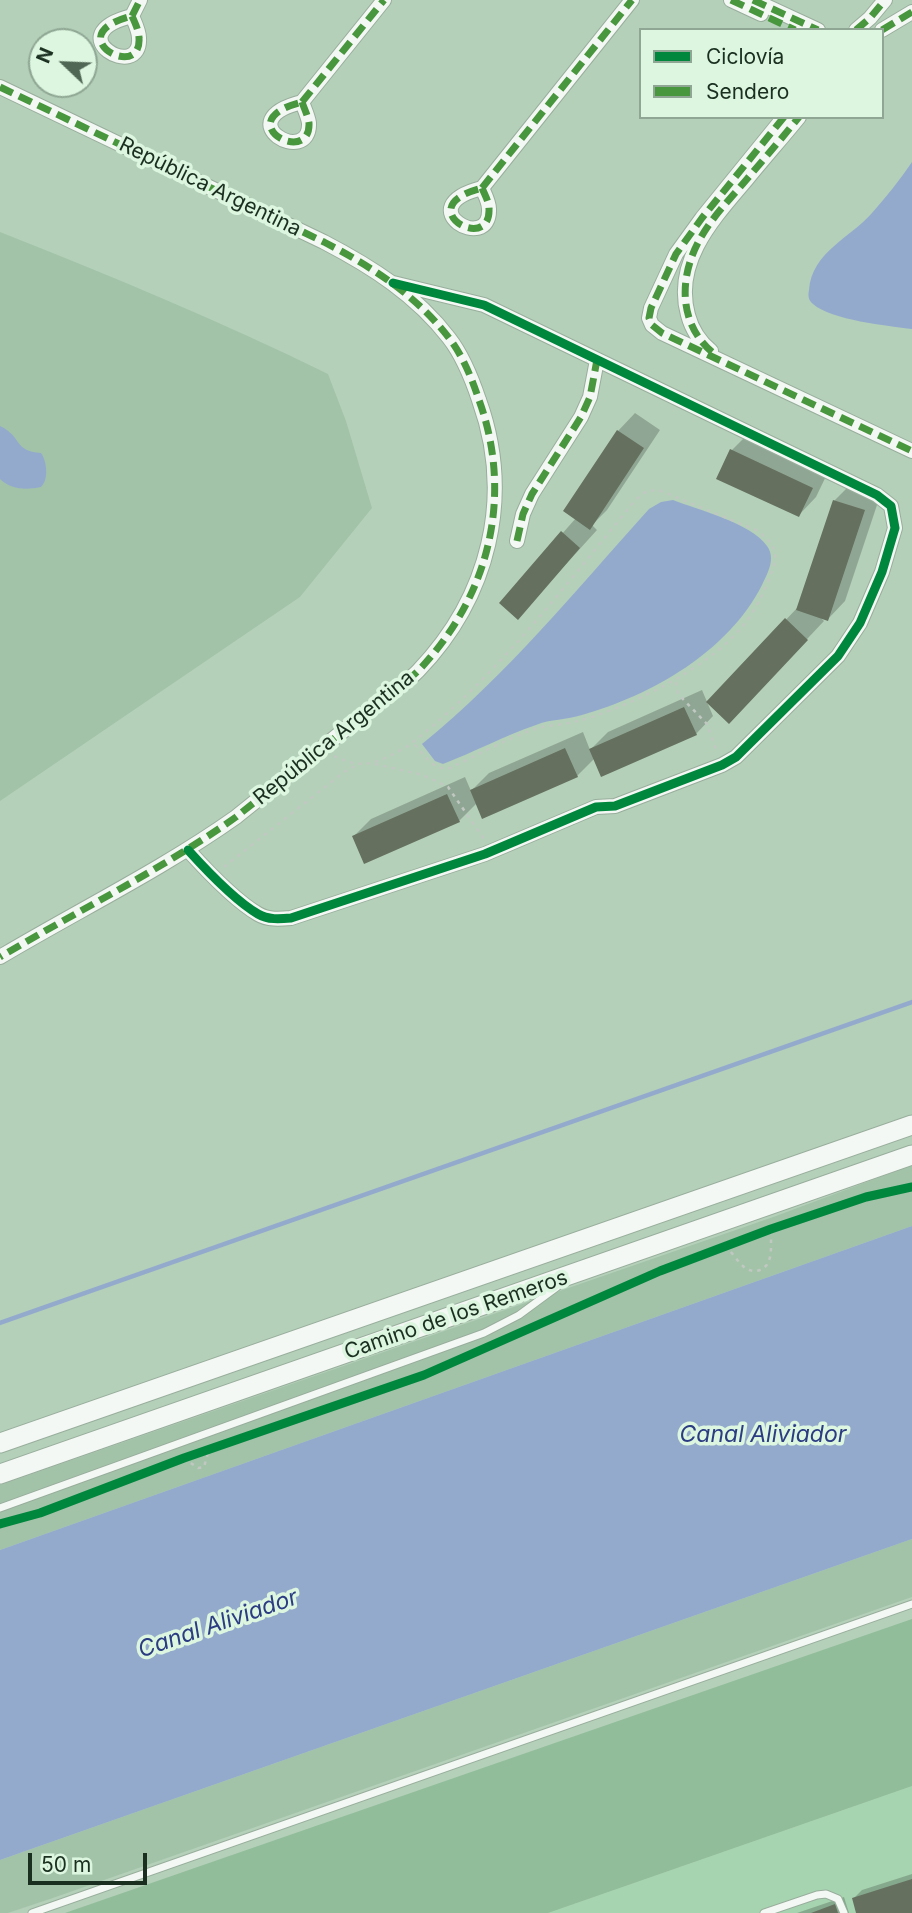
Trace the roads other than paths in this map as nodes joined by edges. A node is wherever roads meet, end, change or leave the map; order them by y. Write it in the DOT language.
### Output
graph roads {
  1 [pos="140,0"];
  2 [pos="384,0"];
  3 [pos="632,0"];
  4 [pos="731,0"];
  5 [pos="753,0"];
  6 [pos="885,0"];
  7 [pos="912,12"];
  8 [pos="132,16"];
  9 [pos="791,28"];
  10 [pos="814,28"];
  11 [pos="858,28"];
  12 [pos="884,29"];
  13 [pos="0,87"];
  14 [pos="302,102"];
  15 [pos="782,119"];
  16 [pos="797,119"];
  17 [pos="482,188"];
  18 [pos="393,283"];
  19 [pos="720,359"];
  20 [pos="597,360"];
  21 [pos="912,452"];
  22 [pos="517,541"];
  23 [pos="188,850"];
  24 [pos="0,957"];
  25 [pos="912,1125"];
  26 [pos="912,1155"];
  27 [pos="575,1273"];
  28 [pos="0,1443"];
  29 [pos="0,1474"];
  30 [pos="0,1508"];
  31 [pos="912,1604"];
  32 [pos="32,1913"];
  33 [pos="764,1913"];
  34 [pos="844,1913"];
  1 -- 8 [label="street"];
  2 -- 14 [label="street"];
  3 -- 17 [label="street"];
  4 -- 9 [label="street"];
  5 -- 10 [label="street"];
  6 -- 11 [label="street"];
  7 -- 12 [label="street"];
  13 -- 18 [label="street, República Argentina"];
  15 -- 19 [label="street"];
  16 -- 19 [label="street"];
  18 -- 20 [label="street"];
  18 -- 23 [label="street, República Argentina"];
  19 -- 21 [label="street"];
  20 -- 22 [label="street"];
  20 -- 23 [label="street"];
  23 -- 24 [label="street, República Argentina"];
  25 -- 28 [label="main road, Camino de los Remeros"];
  26 -- 27 [label="main road, Camino de los Remeros"];
  27 -- 29 [label="main road, Camino de los Remeros"];
  27 -- 30 [label="lane"];
  31 -- 32 [label="lane"];
  33 -- 34 [label="lane"];
}
